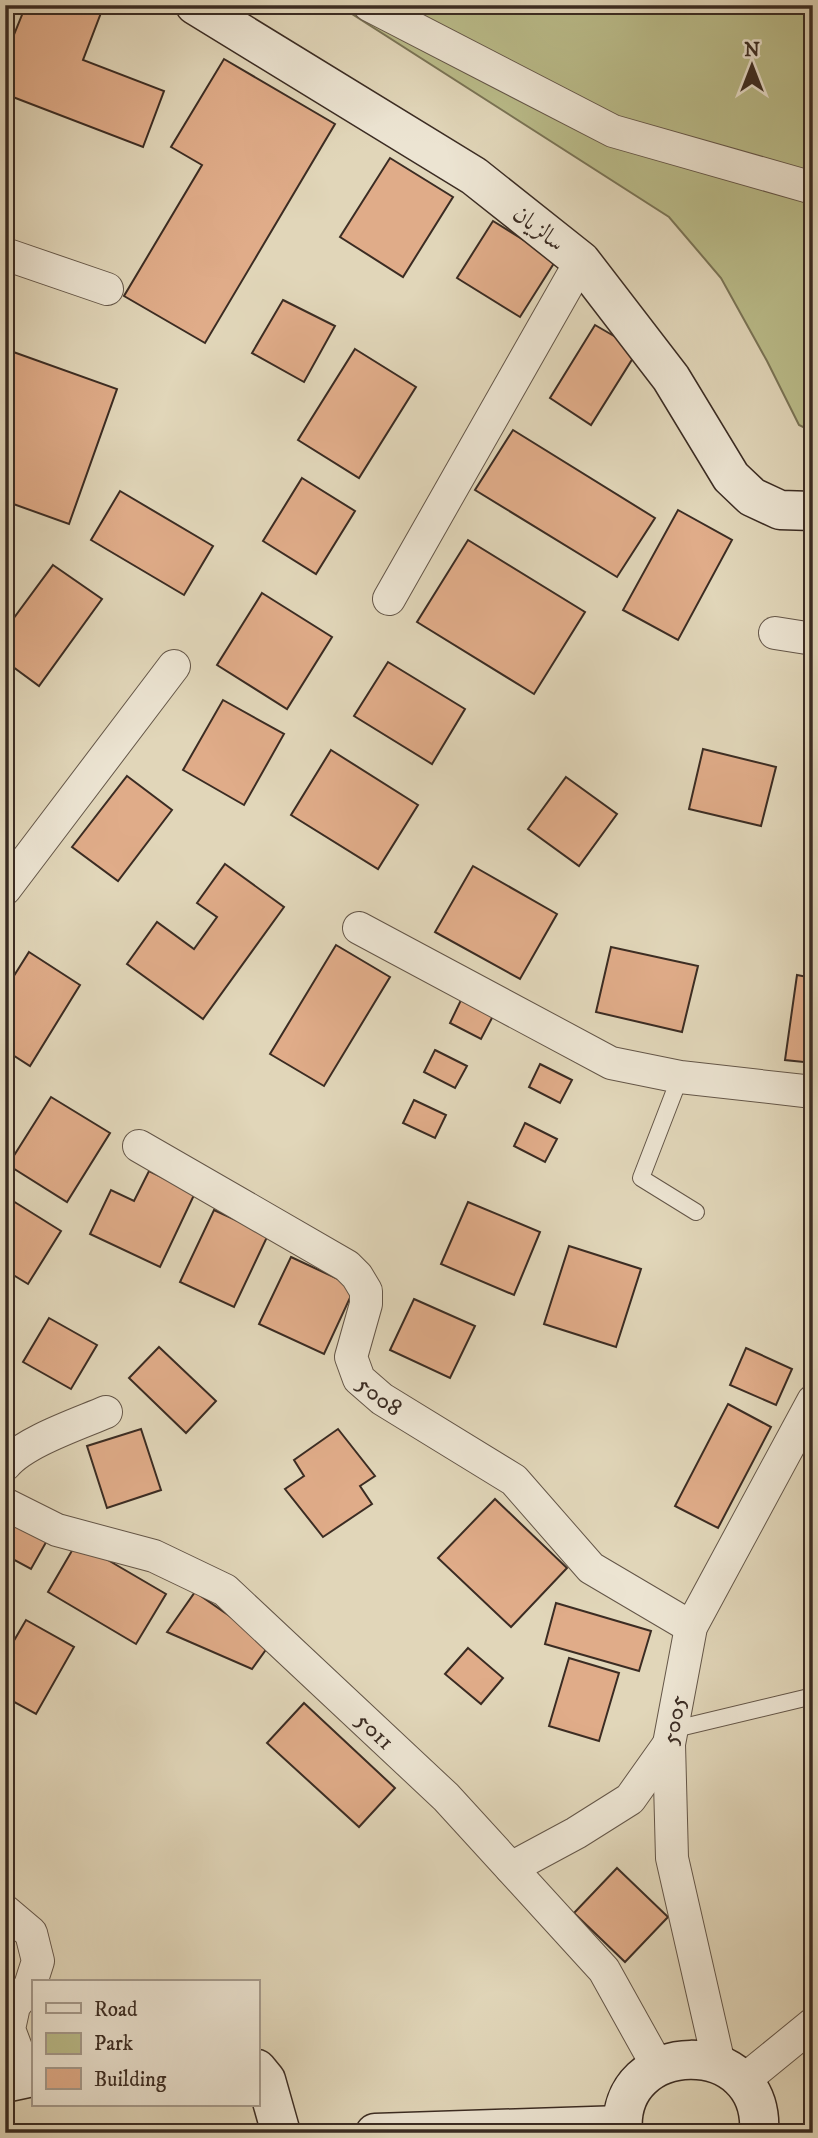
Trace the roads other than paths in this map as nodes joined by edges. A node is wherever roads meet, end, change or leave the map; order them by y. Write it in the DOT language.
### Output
graph roads {
  1 [pos="195,5"];
  2 [pos="369,5"];
  3 [pos="813,188"];
  4 [pos="5,254"];
  5 [pos="581,261"];
  6 [pos="107,289"];
  7 [pos="813,511"];
  8 [pos="389,599"];
  9 [pos="775,633"];
  10 [pos="813,639"];
  11 [pos="174,666"];
  12 [pos="5,889"];
  13 [pos="359,928"];
  14 [pos="680,1077"];
  15 [pos="813,1092"];
  16 [pos="139,1146"];
  17 [pos="696,1212"];
  18 [pos="813,1401"];
  19 [pos="106,1412"];
  20 [pos="5,1465"];
  21 [pos="5,1504"];
  22 [pos="691,1626"];
  23 [pos="809,1697"];
  24 [pos="670,1737"];
  25 [pos="511,1868"];
  26 [pos="5,1911"];
  27 [pos="813,2024"];
  28 [pos="657,2067"];
  29 [pos="259,2071"];
  30 [pos="731,2073"];
  31 [pos="22,2080"];
  32 [pos="623,2129"];
  33 [pos="281,2133"];
  34 [pos="374,2133"];
  35 [pos="759,2133"];
  1 -- 5 [label="street, سالزيان"];
  2 -- 3 [label="street"];
  4 -- 6 [label="street"];
  5 -- 7 [label="street, سالزيان"];
  5 -- 8 [label="street"];
  9 -- 10 [label="street"];
  11 -- 12 [label="street"];
  13 -- 14 [label="street"];
  14 -- 15 [label="street"];
  14 -- 17 [label="lane"];
  16 -- 22 [label="street, 5008"];
  18 -- 22 [label="street, 5005"];
  19 -- 20 [label="street"];
  21 -- 25 [label="street, 5011"];
  22 -- 24 [label="street, 5005"];
  23 -- 24 [label="lane"];
  24 -- 25 [label="street"];
  24 -- 30 [label="street, 5005"];
  25 -- 28 [label="street, 5011"];
  26 -- 31 [label="street"];
  27 -- 30 [label="street"];
  28 -- 30 [label="street"];
  28 -- 32 [label="street"];
  29 -- 33 [label="street"];
  30 -- 35 [label="street"];
  32 -- 34 [label="street"];
}
